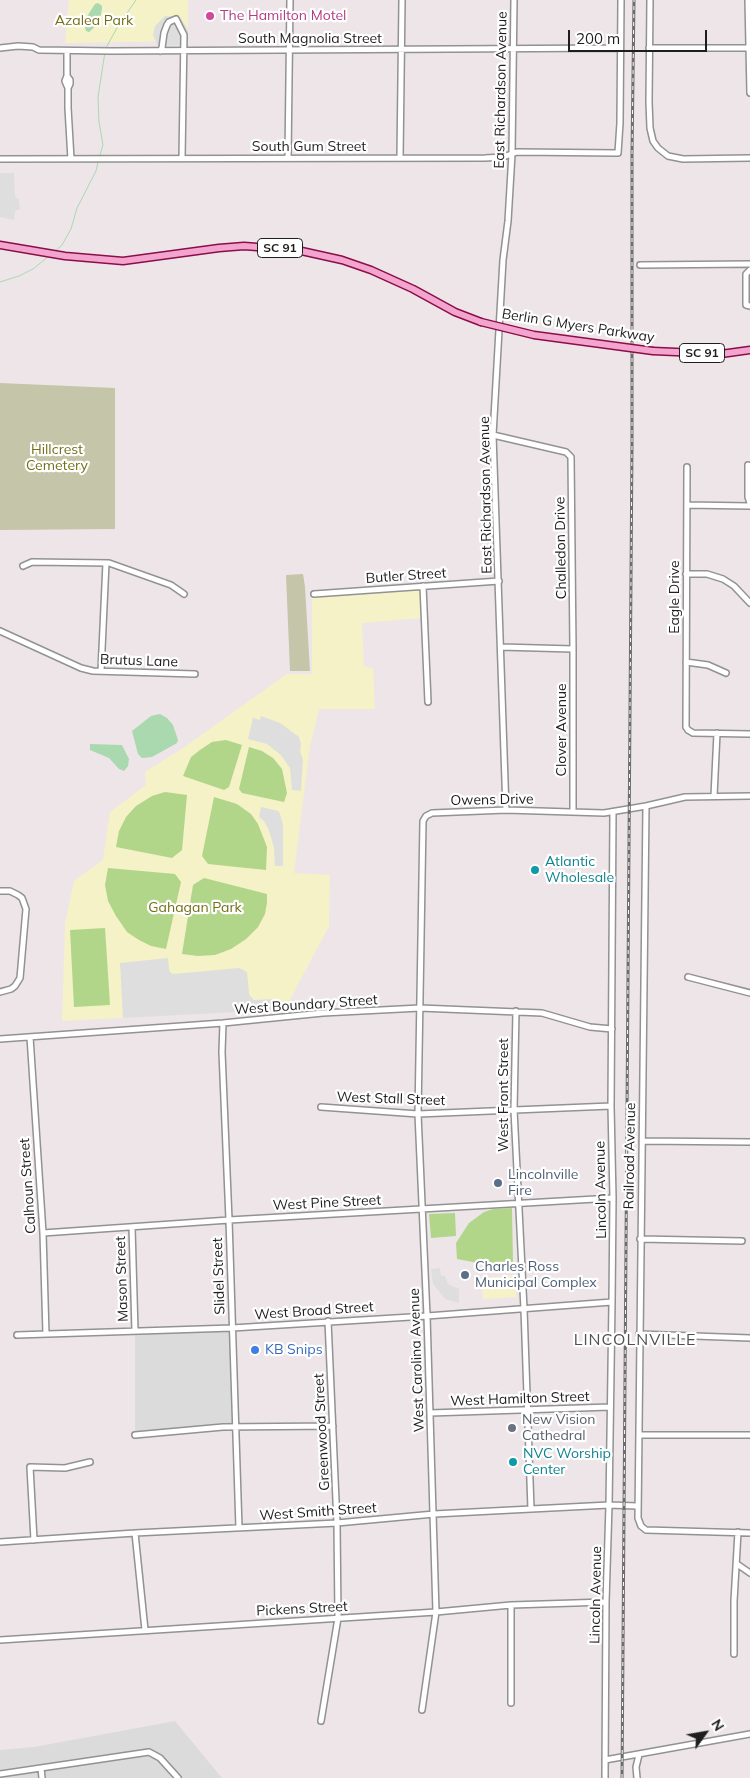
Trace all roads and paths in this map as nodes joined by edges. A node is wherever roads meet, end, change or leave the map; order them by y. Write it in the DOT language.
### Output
graph roads {
  1 [pos="290,0"];
  2 [pos="402,0"];
  3 [pos="514,0"];
  4 [pos="621,0"];
  5 [pos="650,0"];
  6 [pos="748,0"];
  7 [pos="0,48"];
  8 [pos="620,48"];
  9 [pos="650,48"];
  10 [pos="749,48"];
  11 [pos="513,49"];
  12 [pos="289,50"];
  13 [pos="401,50"];
  14 [pos="67,51"];
  15 [pos="160,51"];
  16 [pos="183,51"];
  17 [pos="750,94"];
  18 [pos="512,154"];
  19 [pos="71,158"];
  20 [pos="182,158"];
  21 [pos="288,158"];
  22 [pos="400,158"];
  23 [pos="750,158"];
  24 [pos="0,159"];
  25 [pos="0,245"];
  26 [pos="750,264"];
  27 [pos="640,265"];
  28 [pos="750,270"];
  29 [pos="750,306"];
  30 [pos="750,350"];
  31 [pos="493,435"];
  32 [pos="748,465"];
  33 [pos="687,467"];
  34 [pos="750,504"];
  35 [pos="687,505"];
  36 [pos="106,563"];
  37 [pos="23,566"];
  38 [pos="686,574"];
  39 [pos="499,581"];
  40 [pos="423,586"];
  41 [pos="184,594"];
  42 [pos="314,594"];
  43 [pos="749,600"];
  44 [pos="0,631"];
  45 [pos="501,647"];
  46 [pos="574,649"];
  47 [pos="686,662"];
  48 [pos="101,672"];
  49 [pos="726,673"];
  50 [pos="195,674"];
  51 [pos="428,702"];
  52 [pos="717,733"];
  53 [pos="750,734"];
  54 [pos="714,796"];
  55 [pos="750,796"];
  56 [pos="646,806"];
  57 [pos="506,810"];
  58 [pos="573,811"];
  59 [pos="613,812"];
  60 [pos="604,813"];
  61 [pos="613,829"];
  62 [pos="0,891"];
  63 [pos="688,976"];
  64 [pos="0,992"];
  65 [pos="750,993"];
  66 [pos="420,1008"];
  67 [pos="516,1011"];
  68 [pos="224,1022"];
  69 [pos="612,1029"];
  70 [pos="30,1037"];
  71 [pos="0,1038"];
  72 [pos="611,1106"];
  73 [pos="321,1107"];
  74 [pos="514,1110"];
  75 [pos="418,1114"];
  76 [pos="642,1142"];
  77 [pos="750,1142"];
  78 [pos="613,1198"];
  79 [pos="518,1204"];
  80 [pos="422,1209"];
  81 [pos="229,1220"];
  82 [pos="132,1227"];
  83 [pos="43,1233"];
  84 [pos="640,1239"];
  85 [pos="742,1241"];
  86 [pos="612,1302"];
  87 [pos="524,1309"];
  88 [pos="427,1316"];
  89 [pos="328,1321"];
  90 [pos="232,1328"];
  91 [pos="135,1331"];
  92 [pos="46,1334"];
  93 [pos="640,1334"];
  94 [pos="17,1335"];
  95 [pos="750,1338"];
  96 [pos="610,1407"];
  97 [pos="527,1411"];
  98 [pos="430,1414"];
  99 [pos="333,1426"];
  100 [pos="235,1427"];
  101 [pos="135,1435"];
  102 [pos="638,1435"];
  103 [pos="750,1435"];
  104 [pos="90,1462"];
  105 [pos="609,1505"];
  106 [pos="637,1506"];
  107 [pos="531,1509"];
  108 [pos="434,1514"];
  109 [pos="337,1523"];
  110 [pos="239,1528"];
  111 [pos="738,1532"];
  112 [pos="750,1532"];
  113 [pos="135,1533"];
  114 [pos="34,1540"];
  115 [pos="0,1542"];
  116 [pos="737,1564"];
  117 [pos="750,1573"];
  118 [pos="606,1602"];
  119 [pos="511,1605"];
  120 [pos="436,1612"];
  121 [pos="338,1618"];
  122 [pos="145,1630"];
  123 [pos="0,1640"];
  124 [pos="734,1654"];
  125 [pos="511,1703"];
  126 [pos="422,1710"];
  127 [pos="321,1721"];
  128 [pos="750,1734"];
  129 [pos="639,1755"];
  130 [pos="606,1760"];
  131 [pos="40,1768"];
  132 [pos="0,1774"];
  133 [pos="42,1778"];
  134 [pos="178,1778"];
  135 [pos="605,1778"];
  136 [pos="636,1778"];
  1 -- 12 [label="street"];
  2 -- 13 [label="street"];
  3 -- 11 [label="street, East Richardson Avenue"];
  4 -- 8 [label="street"];
  5 -- 9 [label="street"];
  6 -- 10 [label="street"];
  7 -- 14 [label="street, South Magnolia Street"];
  8 -- 11 [label="street, South Magnolia Street"];
  8 -- 18 [label="street, South Gum Street"];
  9 -- 10 [label="street"];
  9 -- 23 [label="street"];
  10 -- 17 [label="street"];
  11 -- 13 [label="street, South Magnolia Street"];
  11 -- 18 [label="street, East Richardson Avenue"];
  12 -- 13 [label="street, South Magnolia Street"];
  12 -- 16 [label="street, South Magnolia Street"];
  12 -- 21 [label="street"];
  13 -- 22 [label="street"];
  14 -- 15 [label="street, South Magnolia Street"];
  14 -- 19 [label="street"];
  15 -- 16 [label="street, South Magnolia Street"];
  15 -- 16 [label="street"];
  16 -- 20 [label="street"];
  18 -- 22 [label="street, South Gum Street"];
  18 -- 31 [label="street, East Richardson Avenue"];
  19 -- 20 [label="street, South Gum Street"];
  19 -- 24 [label="street, South Gum Street"];
  20 -- 21 [label="street, South Gum Street"];
  21 -- 22 [label="street, South Gum Street"];
  25 -- 30 [label="main road, Berlin G Myers Parkway / SC 91, bridge"];
  26 -- 27 [label="street"];
  28 -- 29 [label="street"];
  31 -- 39 [label="street, East Richardson Avenue"];
  31 -- 46 [label="street, Challedon Drive"];
  32 -- 34 [label="street"];
  33 -- 35 [label="street, Eagle Drive"];
  34 -- 35 [label="street"];
  35 -- 38 [label="street, Eagle Drive"];
  36 -- 37 [label="street"];
  36 -- 41 [label="street"];
  36 -- 48 [label="street"];
  38 -- 43 [label="street"];
  38 -- 47 [label="street, Eagle Drive"];
  39 -- 40 [label="street, Butler Street"];
  39 -- 45 [label="street, East Richardson Avenue"];
  40 -- 42 [label="street, Butler Street"];
  40 -- 51 [label="street"];
  44 -- 48 [label="street, Brutus Lane"];
  45 -- 46 [label="street"];
  45 -- 57 [label="street, East Richardson Avenue"];
  46 -- 58 [label="street, Clover Avenue"];
  47 -- 49 [label="street"];
  47 -- 52 [label="street, Eagle Drive"];
  48 -- 50 [label="street, Brutus Lane"];
  52 -- 53 [label="street"];
  52 -- 54 [label="street"];
  54 -- 55 [label="street, Owens Drive"];
  54 -- 56 [label="street, Owens Drive"];
  56 -- 59 [label="street, Owens Drive"];
  56 -- 76 [label="street, Railroad Avenue"];
  57 -- 58 [label="street, Owens Drive"];
  57 -- 66 [label="street, Owens Drive"];
  58 -- 60 [label="street, Owens Drive"];
  59 -- 60 [label="street, Owens Drive"];
  59 -- 61 [label="street, Lincoln Avenue"];
  60 -- 61 [label="street"];
  61 -- 69 [label="street, Lincoln Avenue"];
  62 -- 64 [label="street"];
  63 -- 65 [label="street"];
  66 -- 67 [label="street, West Boundary Street"];
  66 -- 68 [label="street, West Boundary Street"];
  66 -- 75 [label="street, West Carolina Avenue"];
  67 -- 69 [label="street, West Boundary Street"];
  67 -- 74 [label="street, West Front Street"];
  68 -- 70 [label="street, West Boundary Street"];
  68 -- 81 [label="street, Slidel Street"];
  69 -- 72 [label="street, Lincoln Avenue"];
  70 -- 71 [label="street, West Boundary Street"];
  70 -- 83 [label="street, Calhoun Street"];
  72 -- 74 [label="street, West Stall Street"];
  72 -- 78 [label="street, Lincoln Avenue"];
  73 -- 75 [label="street, West Stall Street"];
  74 -- 75 [label="street, West Stall Street"];
  74 -- 79 [label="street, West Front Street"];
  75 -- 80 [label="street, West Carolina Avenue"];
  76 -- 77 [label="street"];
  76 -- 84 [label="street, Railroad Avenue"];
  78 -- 79 [label="street, West Pine Street"];
  78 -- 86 [label="street, Lincoln Avenue"];
  79 -- 80 [label="street, West Pine Street"];
  79 -- 87 [label="street, West Front Street"];
  80 -- 81 [label="street, West Pine Street"];
  80 -- 88 [label="street, West Carolina Avenue"];
  81 -- 82 [label="street, West Pine Street"];
  81 -- 90 [label="street, Slidel Street"];
  82 -- 83 [label="street, West Pine Street"];
  82 -- 91 [label="street, Mason Street"];
  83 -- 92 [label="street, Calhoun Street"];
  84 -- 85 [label="street"];
  84 -- 93 [label="street, Railroad Avenue"];
  86 -- 87 [label="street, West Broad Street"];
  86 -- 96 [label="street, Lincoln Avenue"];
  87 -- 88 [label="street, West Broad Street"];
  87 -- 97 [label="street, West Front Street"];
  88 -- 89 [label="street, West Broad Street"];
  88 -- 98 [label="street, West Carolina Avenue"];
  89 -- 90 [label="street, West Broad Street"];
  89 -- 99 [label="street, Greenwood Street"];
  90 -- 91 [label="street, West Broad Street"];
  90 -- 100 [label="street, Slidel Street"];
  91 -- 92 [label="street, West Broad Street"];
  92 -- 94 [label="street, West Broad Street"];
  93 -- 95 [label="street"];
  93 -- 102 [label="street, Railroad Avenue"];
  96 -- 97 [label="street, West Hamilton Street"];
  96 -- 105 [label="street, Lincoln Avenue"];
  97 -- 98 [label="street, West Hamilton Street"];
  97 -- 107 [label="street, West Front Street"];
  98 -- 108 [label="street, West Carolina Avenue"];
  99 -- 100 [label="street"];
  99 -- 109 [label="street, Greenwood Street"];
  100 -- 101 [label="street"];
  100 -- 110 [label="street, Slidel Street"];
  102 -- 103 [label="street"];
  102 -- 106 [label="street, Railroad Avenue"];
  104 -- 114 [label="street"];
  105 -- 106 [label="street, West Smith Street"];
  105 -- 107 [label="street, West Smith Street"];
  105 -- 118 [label="street, Lincoln Avenue"];
  106 -- 111 [label="street, Railroad Avenue"];
  107 -- 108 [label="street, West Smith Street"];
  108 -- 109 [label="street, West Smith Street"];
  108 -- 120 [label="street, West Carolina Avenue"];
  109 -- 110 [label="street, West Smith Street"];
  109 -- 121 [label="street, Greenwood Street"];
  110 -- 113 [label="street, West Smith Street"];
  111 -- 112 [label="street"];
  111 -- 116 [label="street"];
  113 -- 114 [label="street, West Smith Street"];
  113 -- 122 [label="street"];
  114 -- 115 [label="street, West Smith Street"];
  116 -- 117 [label="street"];
  116 -- 124 [label="street"];
  118 -- 119 [label="street, Pickens Street"];
  118 -- 130 [label="street, Lincoln Avenue"];
  119 -- 120 [label="street, Pickens Street"];
  119 -- 125 [label="street"];
  120 -- 121 [label="street, Pickens Street"];
  120 -- 126 [label="street, West Carolina Avenue"];
  121 -- 122 [label="street, Pickens Street"];
  121 -- 127 [label="street, Greenwood Street"];
  122 -- 123 [label="street, Pickens Street"];
  128 -- 129 [label="street"];
  129 -- 130 [label="street"];
  129 -- 136 [label="street"];
  130 -- 135 [label="street, Lincoln Avenue"];
  131 -- 132 [label="street"];
  131 -- 133 [label="street"];
  131 -- 134 [label="street"];
}
